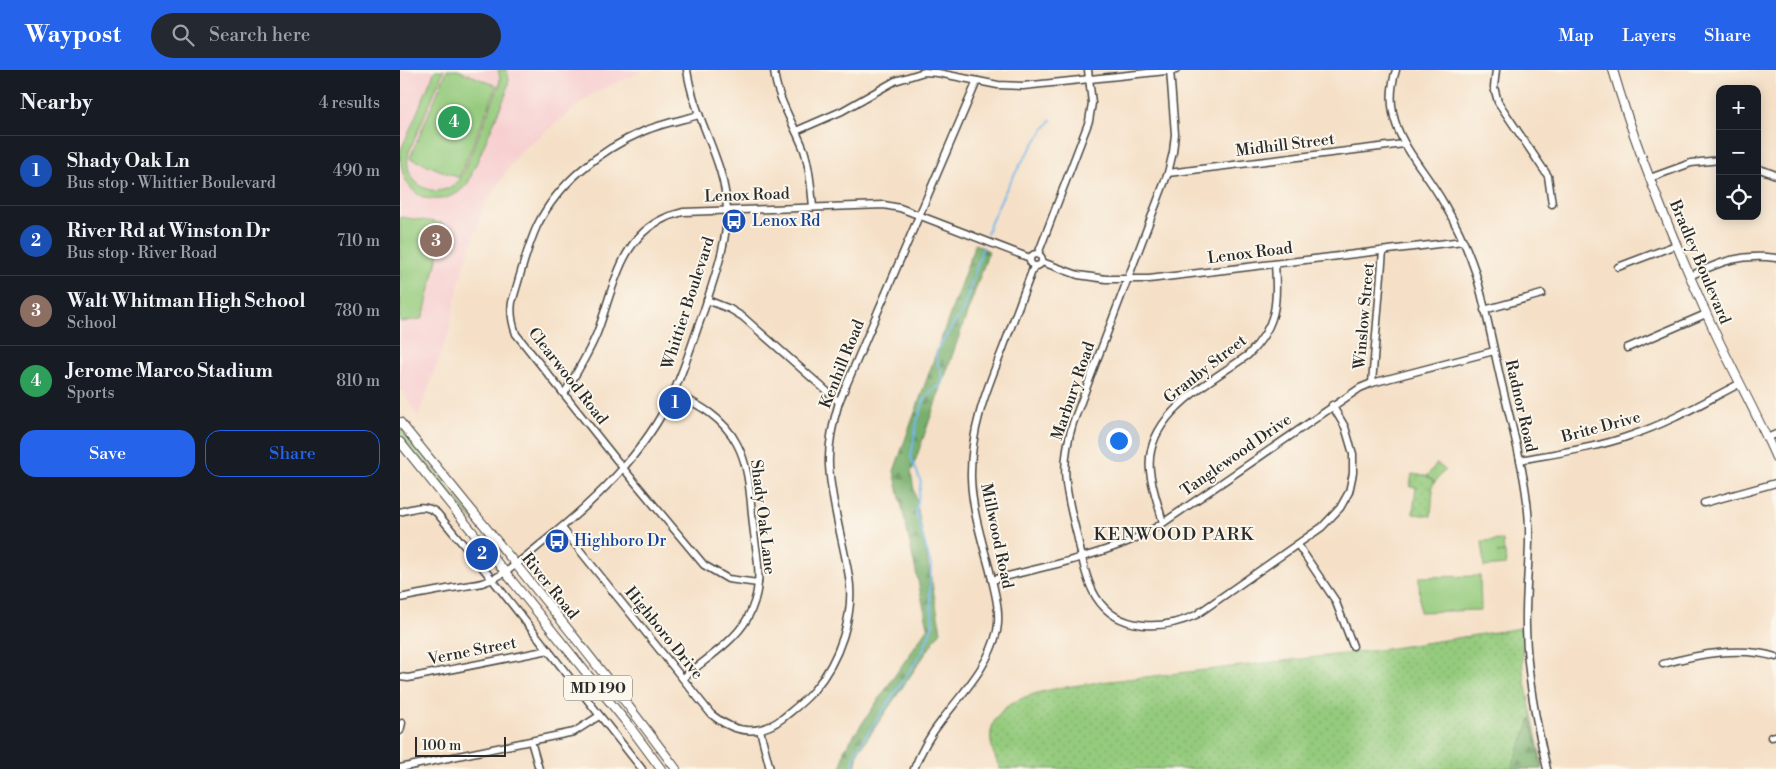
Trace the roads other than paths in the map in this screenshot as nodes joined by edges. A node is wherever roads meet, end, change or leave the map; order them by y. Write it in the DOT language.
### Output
graph roads {
  1 [pos="687,70"];
  2 [pos="774,70"];
  3 [pos="1088,70"];
  4 [pos="1170,70"];
  5 [pos="1176,70"];
  6 [pos="1396,70"];
  7 [pos="1496,70"];
  8 [pos="1613,70"];
  9 [pos="1089,80"];
  10 [pos="977,81"];
  11 [pos="699,115"];
  12 [pos="796,131"];
  13 [pos="1404,144"];
  14 [pos="1716,160"];
  15 [pos="1761,169"];
  16 [pos="1168,173"];
  17 [pos="1776,175"];
  18 [pos="1650,178"];
  19 [pos="1552,204"];
  20 [pos="813,207"];
  21 [pos="727,210"];
  22 [pos="919,215"];
  23 [pos="1463,241"];
  24 [pos="1676,245"];
  25 [pos="1383,251"];
  26 [pos="1038,254"];
  27 [pos="1030,258"];
  28 [pos="1776,258"];
  29 [pos="1042,262"];
  30 [pos="1276,264"];
  31 [pos="1034,266"];
  32 [pos="1618,268"];
  33 [pos="1690,276"];
  34 [pos="1128,280"];
  35 [pos="1542,294"];
  36 [pos="707,300"];
  37 [pos="1484,310"];
  38 [pos="1706,314"];
  39 [pos="1627,348"];
  40 [pos="1494,350"];
  41 [pos="1372,382"];
  42 [pos="1739,384"];
  43 [pos="674,392"];
  44 [pos="564,394"];
  45 [pos="839,402"];
  46 [pos="1332,405"];
  47 [pos="400,422"];
  48 [pos="1776,434"];
  49 [pos="1767,438"];
  50 [pos="400,442"];
  51 [pos="1776,458"];
  52 [pos="1520,460"];
  53 [pos="623,468"];
  54 [pos="1776,483"];
  55 [pos="1704,503"];
  56 [pos="400,512"];
  57 [pos="1163,523"];
  58 [pos="562,528"];
  59 [pos="1298,545"];
  60 [pos="1082,557"];
  61 [pos="516,564"];
  62 [pos="505,571"];
  63 [pos="492,578"];
  64 [pos="992,580"];
  65 [pos="758,583"];
  66 [pos="400,598"];
  67 [pos="1353,646"];
  68 [pos="549,650"];
  69 [pos="1776,657"];
  70 [pos="1663,664"];
  71 [pos="400,677"];
  72 [pos="683,678"];
  73 [pos="599,716"];
  74 [pos="402,723"];
  75 [pos="760,730"];
  76 [pos="400,731"];
  77 [pos="531,741"];
  78 [pos="400,768"];
  79 [pos="539,769"];
  80 [pos="642,769"];
  81 [pos="661,769"];
  82 [pos="676,769"];
  83 [pos="770,769"];
  84 [pos="914,769"];
  85 [pos="1547,769"];
  1 -- 11 [label="street, Whittier Boulevard"];
  2 -- 12 [label="street"];
  3 -- 9 [label="street"];
  4 -- 5 [label="street"];
  4 -- 9 [label="street"];
  4 -- 16 [label="street, Marbury Road"];
  6 -- 13 [label="street, Radnor Road"];
  7 -- 19 [label="street"];
  8 -- 18 [label="main road, Bradley Boulevard"];
  9 -- 10 [label="street"];
  9 -- 26 [label="street"];
  10 -- 12 [label="street"];
  10 -- 22 [label="street, Kenhill Road"];
  11 -- 21 [label="street, Whittier Boulevard"];
  11 -- 44 [label="street, Clearwood Road"];
  12 -- 20 [label="street"];
  13 -- 16 [label="street, Midhill Street"];
  13 -- 23 [label="street, Radnor Road"];
  14 -- 18 [label="street"];
  15 -- 17 [label="street"];
  16 -- 34 [label="street, Marbury Road"];
  18 -- 24 [label="main road, Bradley Boulevard"];
  20 -- 21 [label="street, Lenox Road"];
  20 -- 22 [label="street, Lenox Road"];
  21 -- 36 [label="street, Whittier Boulevard"];
  21 -- 44 [label="street, Lenox Road"];
  22 -- 27 [label="street, Lenox Road"];
  22 -- 45 [label="street, Kenhill Road"];
  23 -- 25 [label="street, Lenox Road"];
  23 -- 37 [label="street, Radnor Road"];
  24 -- 32 [label="street"];
  24 -- 33 [label="main road, Bradley Boulevard"];
  25 -- 30 [label="street, Lenox Road"];
  25 -- 41 [label="street, Winslow Street"];
  26 -- 27 [label="street"];
  26 -- 29 [label="street"];
  27 -- 31 [label="street"];
  28 -- 33 [label="street"];
  29 -- 31 [label="street"];
  29 -- 34 [label="street, Lenox Road"];
  30 -- 34 [label="street, Lenox Road"];
  30 -- 57 [label="street, Granby Street"];
  31 -- 64 [label="street, Millwood Road"];
  33 -- 38 [label="main road, Bradley Boulevard"];
  34 -- 60 [label="street, Marbury Road"];
  35 -- 37 [label="street"];
  36 -- 43 [label="street, Whittier Boulevard"];
  36 -- 45 [label="street"];
  37 -- 40 [label="street, Radnor Road"];
  38 -- 39 [label="street"];
  38 -- 42 [label="main road, Bradley Boulevard"];
  40 -- 41 [label="street, Tanglewood Drive"];
  40 -- 52 [label="street, Radnor Road"];
  41 -- 46 [label="street, Tanglewood Drive"];
  42 -- 49 [label="main road, Bradley Boulevard"];
  42 -- 52 [label="street, Brite Drive"];
  43 -- 53 [label="street, Whittier Boulevard"];
  43 -- 65 [label="street, Shady Oak Lane"];
  44 -- 53 [label="street, Clearwood Road"];
  45 -- 75 [label="street, Kenhill Road"];
  46 -- 57 [label="street, Tanglewood Drive"];
  46 -- 59 [label="street, Marbury Road"];
  47 -- 61 [label="main road, River Road / MD 190"];
  48 -- 49 [label="street"];
  49 -- 51 [label="main road, Bradley Boulevard"];
  50 -- 62 [label="main road, River Road / MD 190"];
  52 -- 85 [label="street, Radnor Road"];
  53 -- 58 [label="street, Whittier Boulevard"];
  53 -- 65 [label="street, Clearwood Road"];
  54 -- 55 [label="street"];
  56 -- 63 [label="street"];
  57 -- 60 [label="street, Tanglewood Drive"];
  58 -- 61 [label="street, Whittier Boulevard"];
  58 -- 72 [label="street, Highboro Drive"];
  59 -- 60 [label="street, Marbury Road"];
  59 -- 67 [label="street"];
  60 -- 64 [label="street, Tanglewood Drive"];
  61 -- 62 [label="street, Whittier Boulevard"];
  61 -- 82 [label="main road, River Road / MD 190"];
  62 -- 63 [label="street, Whittier Boulevard"];
  62 -- 81 [label="main road, River Road / MD 190"];
  63 -- 66 [label="street, Whittier Boulevard"];
  63 -- 68 [label="street"];
  64 -- 84 [label="street, Millwood Road"];
  65 -- 72 [label="street, Shady Oak Lane"];
  68 -- 71 [label="street, Verne Street"];
  68 -- 73 [label="street"];
  69 -- 70 [label="street"];
  72 -- 75 [label="street, Highboro Drive"];
  73 -- 77 [label="street"];
  73 -- 80 [label="street"];
  74 -- 76 [label="street"];
  75 -- 83 [label="street"];
  77 -- 78 [label="street"];
  77 -- 79 [label="street"];
}
